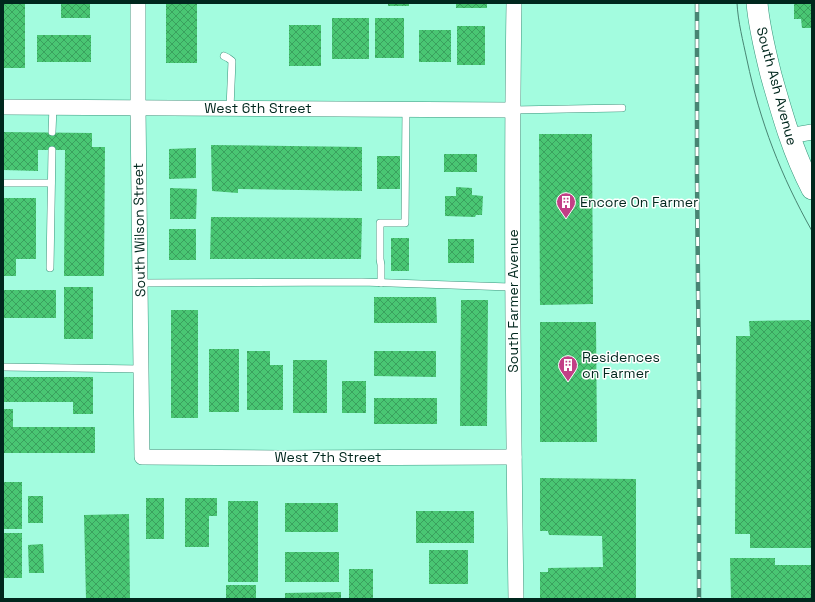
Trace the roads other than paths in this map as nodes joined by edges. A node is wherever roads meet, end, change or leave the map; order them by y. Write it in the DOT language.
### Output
graph roads {
  1 [pos="138,3"];
  2 [pos="514,3"];
  3 [pos="757,3"];
  4 [pos="224,56"];
  5 [pos="3,107"];
  6 [pos="53,107"];
  7 [pos="138,108"];
  8 [pos="230,108"];
  9 [pos="622,108"];
  10 [pos="406,109"];
  11 [pos="513,110"];
  12 [pos="52,132"];
  13 [pos="812,132"];
  14 [pos="789,136"];
  15 [pos="52,150"];
  16 [pos="3,183"];
  17 [pos="51,183"];
  18 [pos="812,189"];
  19 [pos="50,268"];
  20 [pos="140,283"];
  21 [pos="382,283"];
  22 [pos="513,286"];
  23 [pos="3,367"];
  24 [pos="141,369"];
  25 [pos="142,457"];
  26 [pos="514,457"];
  27 [pos="516,599"];
  1 -- 7 [label="street, South Wilson Street"];
  2 -- 11 [label="street, South Farmer Avenue"];
  3 -- 14 [label="street, South Ash Avenue"];
  4 -- 8 [label="lane"];
  5 -- 6 [label="street, West 6th Street"];
  6 -- 7 [label="street, West 6th Street"];
  6 -- 12 [label="lane"];
  7 -- 8 [label="street, West 6th Street"];
  7 -- 20 [label="street, South Wilson Street"];
  8 -- 10 [label="street, West 6th Street"];
  9 -- 11 [label="lane"];
  10 -- 11 [label="street, West 6th Street"];
  10 -- 21 [label="lane"];
  11 -- 22 [label="street, South Farmer Avenue"];
  13 -- 14 [label="street"];
  14 -- 18 [label="street, South Ash Avenue"];
  15 -- 17 [label="lane"];
  16 -- 17 [label="lane"];
  17 -- 19 [label="lane"];
  20 -- 21 [label="lane"];
  20 -- 24 [label="street, South Wilson Street"];
  21 -- 22 [label="lane"];
  22 -- 26 [label="street, South Farmer Avenue"];
  23 -- 24 [label="lane"];
  24 -- 25 [label="street, South Wilson Street"];
  25 -- 26 [label="street, West 7th Street"];
  26 -- 27 [label="street, South Farmer Avenue"];
}
